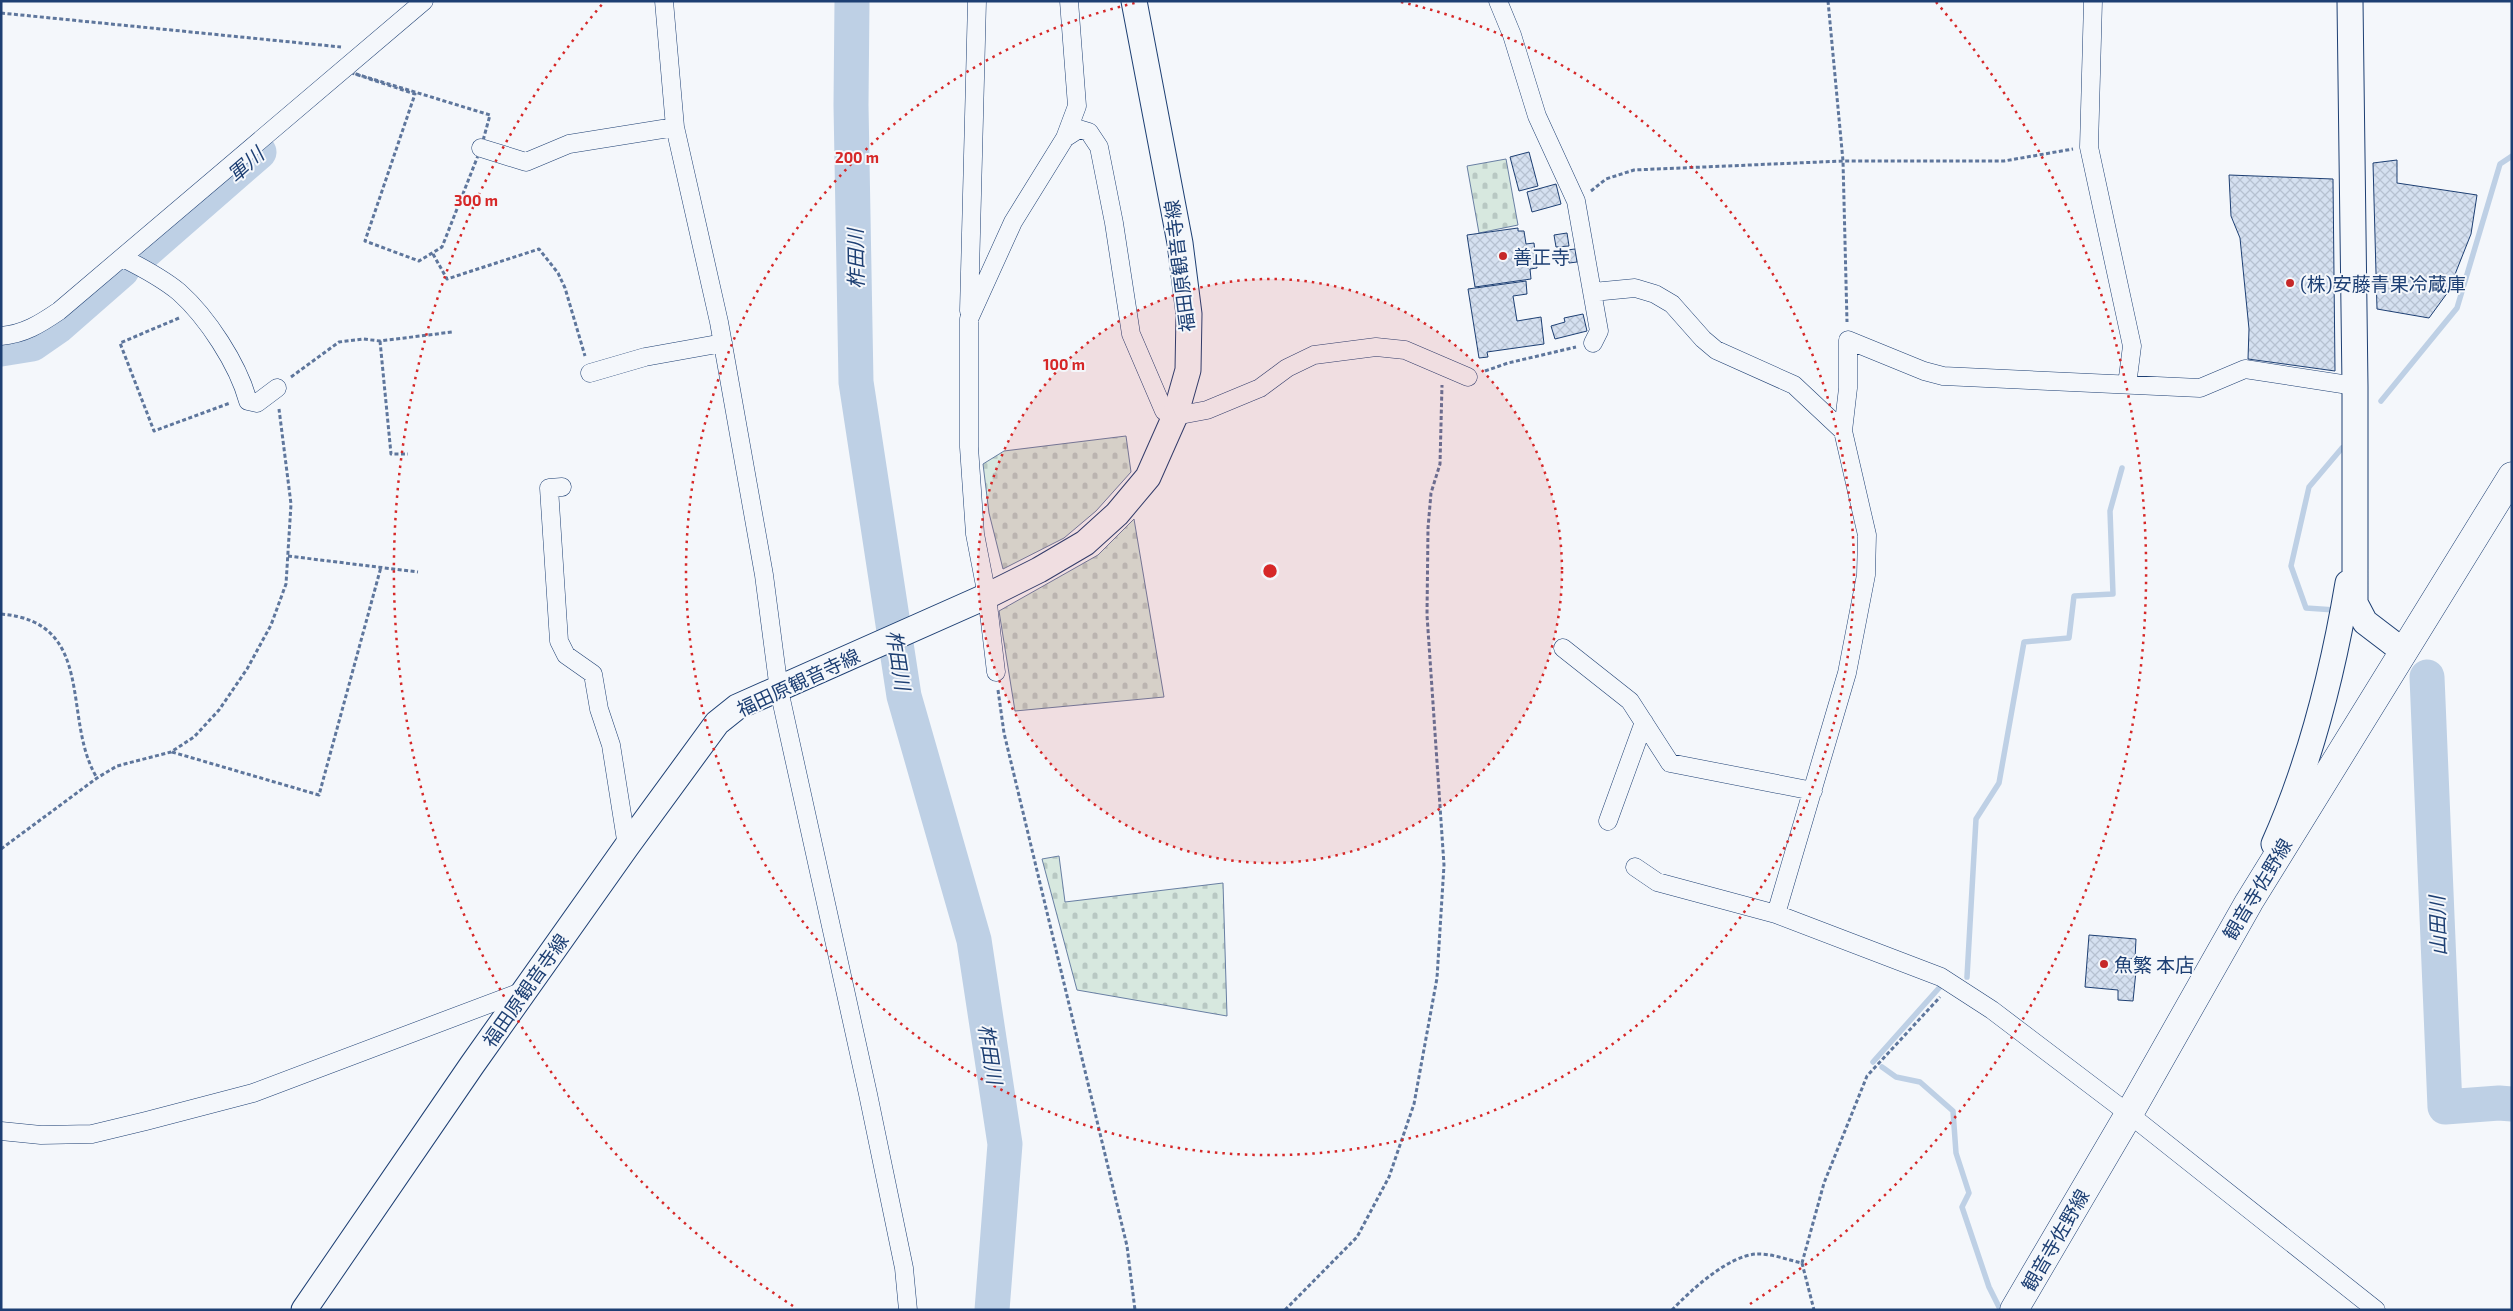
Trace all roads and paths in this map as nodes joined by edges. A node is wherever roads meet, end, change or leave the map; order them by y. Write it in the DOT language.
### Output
graph roads {
  1 [pos="424,1"];
  2 [pos="664,1"];
  3 [pos="977,1"];
  4 [pos="1070,1"];
  5 [pos="1134,1"];
  6 [pos="1498,1"];
  7 [pos="1828,1"];
  8 [pos="2093,1"];
  9 [pos="2350,1"];
  10 [pos="1,13"];
  11 [pos="367,49"];
  12 [pos="343,70"];
  13 [pos="675,127"];
  14 [pos="1066,138"];
  15 [pos="2089,147"];
  16 [pos="481,148"];
  17 [pos="1843,161"];
  18 [pos="1576,201"];
  19 [pos="433,254"];
  20 [pos="124,258"];
  21 [pos="1593,292"];
  22 [pos="195,312"];
  23 [pos="969,319"];
  24 [pos="452,332"];
  25 [pos="1,336"];
  26 [pos="1848,340"];
  27 [pos="380,341"];
  28 [pos="723,343"];
  29 [pos="1593,343"];
  30 [pos="1442,366"];
  31 [pos="590,373"];
  32 [pos="1468,377"];
  33 [pos="2128,385"];
  34 [pos="2355,386"];
  35 [pos="277,388"];
  36 [pos="247,397"];
  37 [pos="1176,416"];
  38 [pos="1843,431"];
  39 [pos="408,454"];
  40 [pos="2512,476"];
  41 [pos="562,487"];
  42 [pos="2356,541"];
  43 [pos="288,556"];
  44 [pos="381,567"];
  45 [pos="418,572"];
  46 [pos="987,596"];
  47 [pos="1,614"];
  48 [pos="1563,648"];
  49 [pos="2403,651"];
  50 [pos="996,672"];
  51 [pos="779,690"];
  52 [pos="1644,722"];
  53 [pos="171,752"];
  54 [pos="97,778"];
  55 [pos="1812,792"];
  56 [pos="1608,821"];
  57 [pos="627,846"];
  58 [pos="1,849"];
  59 [pos="1635,866"];
  60 [pos="2249,902"];
  61 [pos="1776,914"];
  62 [pos="1954,985"];
  63 [pos="526,990"];
  64 [pos="2129,1114"];
  65 [pos="1,1131"];
  66 [pos="1802,1263"];
  67 [pos="304,1310"];
  68 [pos="908,1310"];
  69 [pos="1135,1310"];
  70 [pos="1285,1310"];
  71 [pos="1672,1310"];
  72 [pos="1814,1310"];
  73 [pos="2014,1310"];
  74 [pos="2376,1310"];
  1 -- 11 [label="street"];
  2 -- 13 [label="street"];
  3 -- 23 [label="street"];
  4 -- 14 [label="street"];
  5 -- 37 [label="main road, 福田原観音寺線"];
  6 -- 18 [label="street"];
  7 -- 17 [label="path"];
  8 -- 15 [label="street"];
  9 -- 34 [label="main road"];
  10 -- 11 [label="path"];
  11 -- 12 [label="street"];
  12 -- 16 [label="path"];
  12 -- 19 [label="path"];
  12 -- 20 [label="street"];
  13 -- 16 [label="street"];
  13 -- 28 [label="street"];
  14 -- 23 [label="street"];
  14 -- 37 [label="street"];
  15 -- 17 [label="path"];
  15 -- 33 [label="street"];
  16 -- 19 [label="path"];
  17 -- 18 [label="path"];
  17 -- 26 [label="path"];
  18 -- 21 [label="street"];
  19 -- 31 [label="path"];
  20 -- 22 [label="street"];
  20 -- 25 [label="street"];
  21 -- 29 [label="street"];
  21 -- 38 [label="street"];
  22 -- 36 [label="street"];
  22 -- 36 [label="path"];
  23 -- 46 [label="street"];
  24 -- 27 [label="path"];
  26 -- 33 [label="street"];
  26 -- 38 [label="street"];
  27 -- 35 [label="path"];
  27 -- 39 [label="path"];
  28 -- 31 [label="street"];
  28 -- 51 [label="street"];
  29 -- 32 [label="path"];
  30 -- 32 [label="street"];
  30 -- 37 [label="street"];
  30 -- 70 [label="path"];
  33 -- 34 [label="street"];
  34 -- 42 [label="main road"];
  35 -- 36 [label="street"];
  35 -- 43 [label="path"];
  37 -- 46 [label="main road, 福田原観音寺線"];
  38 -- 55 [label="street"];
  40 -- 49 [label="main road, 観音寺佐野線"];
  41 -- 57 [label="street"];
  42 -- 49 [label="main road"];
  42 -- 60 [label="main road"];
  43 -- 44 [label="path"];
  43 -- 53 [label="path"];
  44 -- 45 [label="path"];
  44 -- 53 [label="path"];
  46 -- 50 [label="street"];
  46 -- 51 [label="main road, 福田原観音寺線"];
  47 -- 54 [label="path"];
  48 -- 52 [label="street"];
  49 -- 60 [label="main road, 観音寺佐野線"];
  50 -- 69 [label="path"];
  51 -- 57 [label="main road, 福田原観音寺線"];
  51 -- 68 [label="street"];
  52 -- 55 [label="street"];
  52 -- 56 [label="street"];
  53 -- 54 [label="path"];
  54 -- 58 [label="path"];
  55 -- 61 [label="street"];
  57 -- 63 [label="main road, 福田原観音寺線"];
  59 -- 61 [label="street"];
  60 -- 64 [label="main road, 観音寺佐野線"];
  61 -- 62 [label="street"];
  62 -- 64 [label="street"];
  62 -- 66 [label="path"];
  63 -- 65 [label="street"];
  63 -- 67 [label="main road, 福田原観音寺線"];
  64 -- 73 [label="main road, 観音寺佐野線"];
  64 -- 74 [label="street"];
  66 -- 71 [label="path"];
  66 -- 72 [label="path"];
}
